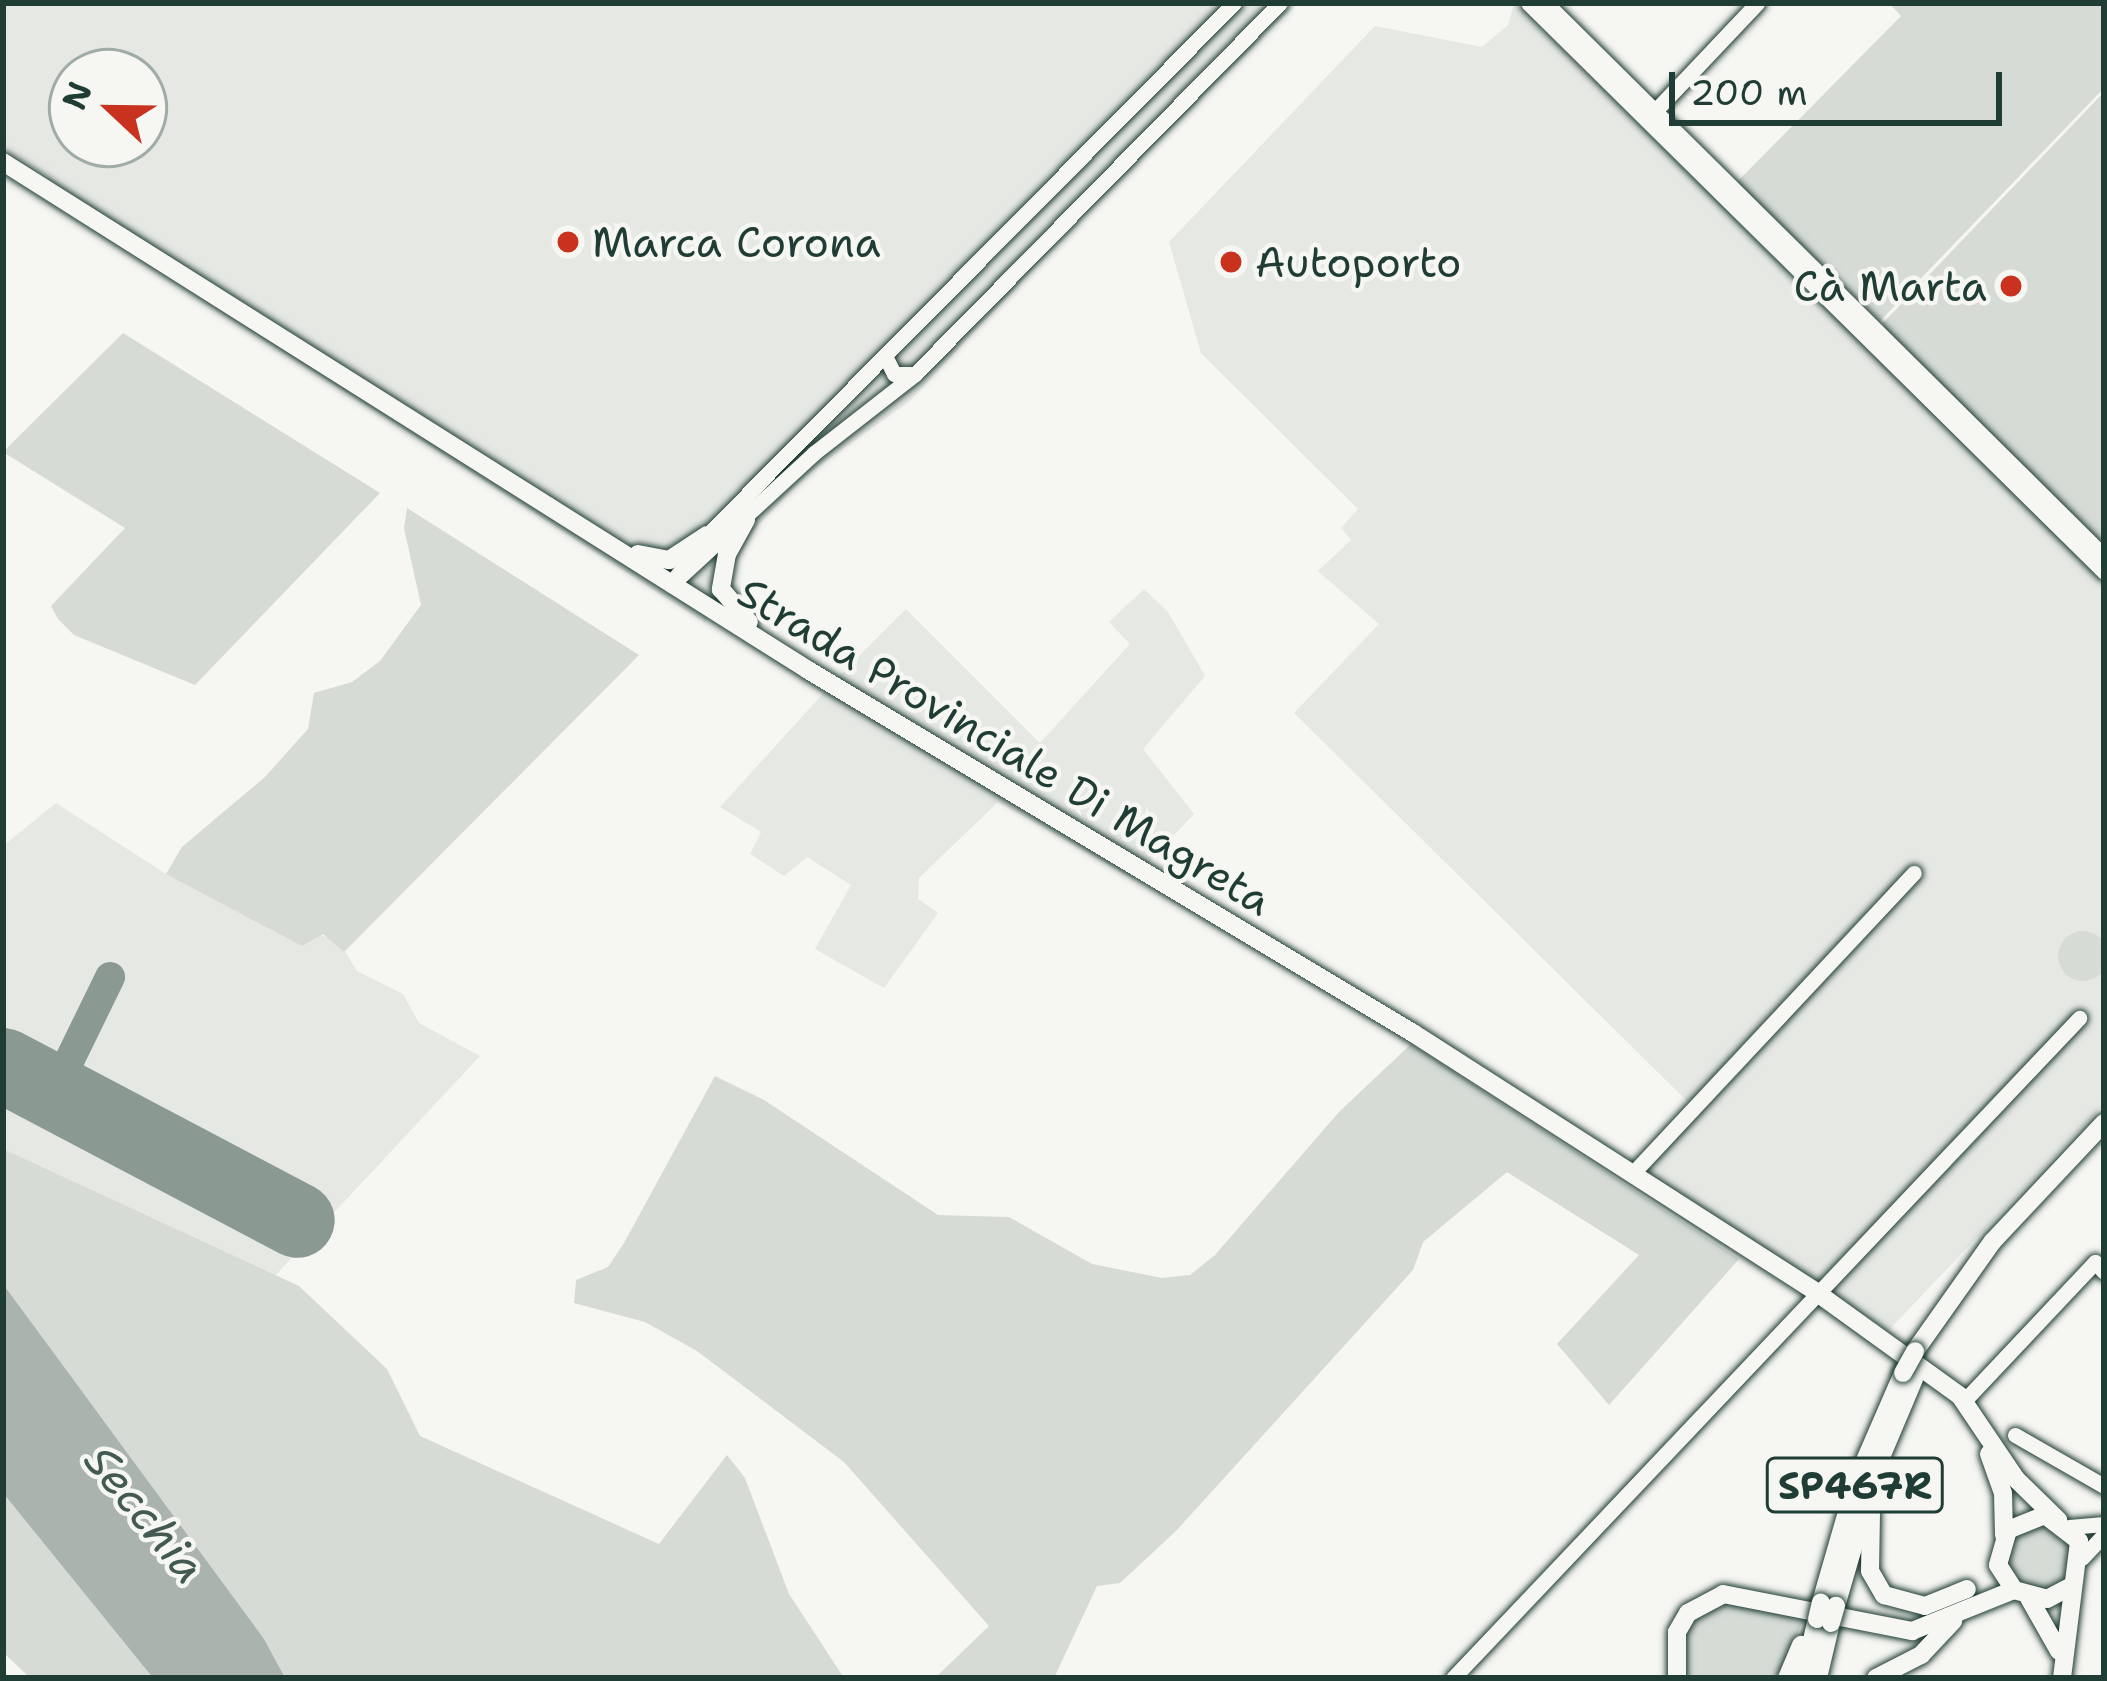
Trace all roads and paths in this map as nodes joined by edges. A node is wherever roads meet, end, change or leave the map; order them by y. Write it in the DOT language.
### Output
graph roads {
  1 [pos="1234,3"];
  2 [pos="1280,3"];
  3 [pos="1528,3"];
  4 [pos="1546,3"];
  5 [pos="1757,3"];
  6 [pos="1655,111"];
  7 [pos="3,162"];
  8 [pos="885,356"];
  9 [pos="915,374"];
  10 [pos="561,516"];
  11 [pos="746,520"];
  12 [pos="707,535"];
  13 [pos="2104,556"];
  14 [pos="2104,572"];
  15 [pos="671,585"];
  16 [pos="808,670"];
  17 [pos="1914,873"];
  18 [pos="2079,1018"];
  19 [pos="2104,1123"];
  20 [pos="1633,1173"];
  21 [pos="2099,1267"];
  22 [pos="1816,1292"];
  23 [pos="1908,1376"];
  24 [pos="1964,1401"];
  25 [pos="2015,1435"];
  26 [pos="1876,1469"];
  27 [pos="2104,1486"];
  28 [pos="2064,1523"];
  29 [pos="2104,1529"];
  30 [pos="2001,1545"];
  31 [pos="2082,1558"];
  32 [pos="2071,1586"];
  33 [pos="1977,1593"];
  34 [pos="2022,1594"];
  35 [pos="1824,1615"];
  36 [pos="2061,1656"];
  37 [pos="1453,1678"];
  38 [pos="1677,1678"];
  39 [pos="1787,1678"];
  40 [pos="1802,1678"];
  41 [pos="1818,1678"];
  42 [pos="1876,1678"];
  43 [pos="2062,1678"];
  1 -- 8 [label="street"];
  2 -- 9 [label="street"];
  3 -- 14 [label="street"];
  4 -- 6 [label="street"];
  5 -- 6 [label="street"];
  6 -- 13 [label="street"];
  7 -- 10 [label="main road, Strada Provinciale Di Magreta"];
  8 -- 9 [label="street"];
  8 -- 12 [label="street"];
  9 -- 11 [label="street"];
  10 -- 12 [label="main road"];
  10 -- 15 [label="main road, Strada Provinciale Di Magreta"];
  11 -- 15 [label="street"];
  11 -- 16 [label="main road"];
  12 -- 15 [label="street"];
  15 -- 16 [label="main road, Strada Provinciale Di Magreta"];
  16 -- 20 [label="main road, Strada Provinciale Di Magreta"];
  17 -- 20 [label="street"];
  18 -- 22 [label="street"];
  19 -- 23 [label="main road, SP467R, bridge"];
  20 -- 22 [label="main road, Strada Provinciale Di Magreta"];
  21 -- 24 [label="street"];
  22 -- 24 [label="main road, Strada Provinciale Di Magreta"];
  22 -- 37 [label="street"];
  23 -- 26 [label="main road, SP467R"];
  23 -- 35 [label="main road, SP467R"];
  24 -- 28 [label="main road"];
  24 -- 30 [label="main road"];
  25 -- 27 [label="street"];
  26 -- 33 [label="main road"];
  26 -- 35 [label="main road, SP467R"];
  28 -- 29 [label="street"];
  28 -- 30 [label="main road"];
  28 -- 31 [label="main road"];
  29 -- 31 [label="street"];
  30 -- 33 [label="main road"];
  30 -- 34 [label="main road"];
  31 -- 32 [label="main road"];
  32 -- 34 [label="main road"];
  32 -- 36 [label="main road"];
  33 -- 34 [label="main road"];
  33 -- 38 [label="main road"];
  33 -- 42 [label="main road"];
  34 -- 36 [label="main road"];
  35 -- 39 [label="main road"];
  35 -- 40 [label="main road, SP467R"];
  35 -- 41 [label="main road, SP467R"];
  36 -- 43 [label="main road"];
}
